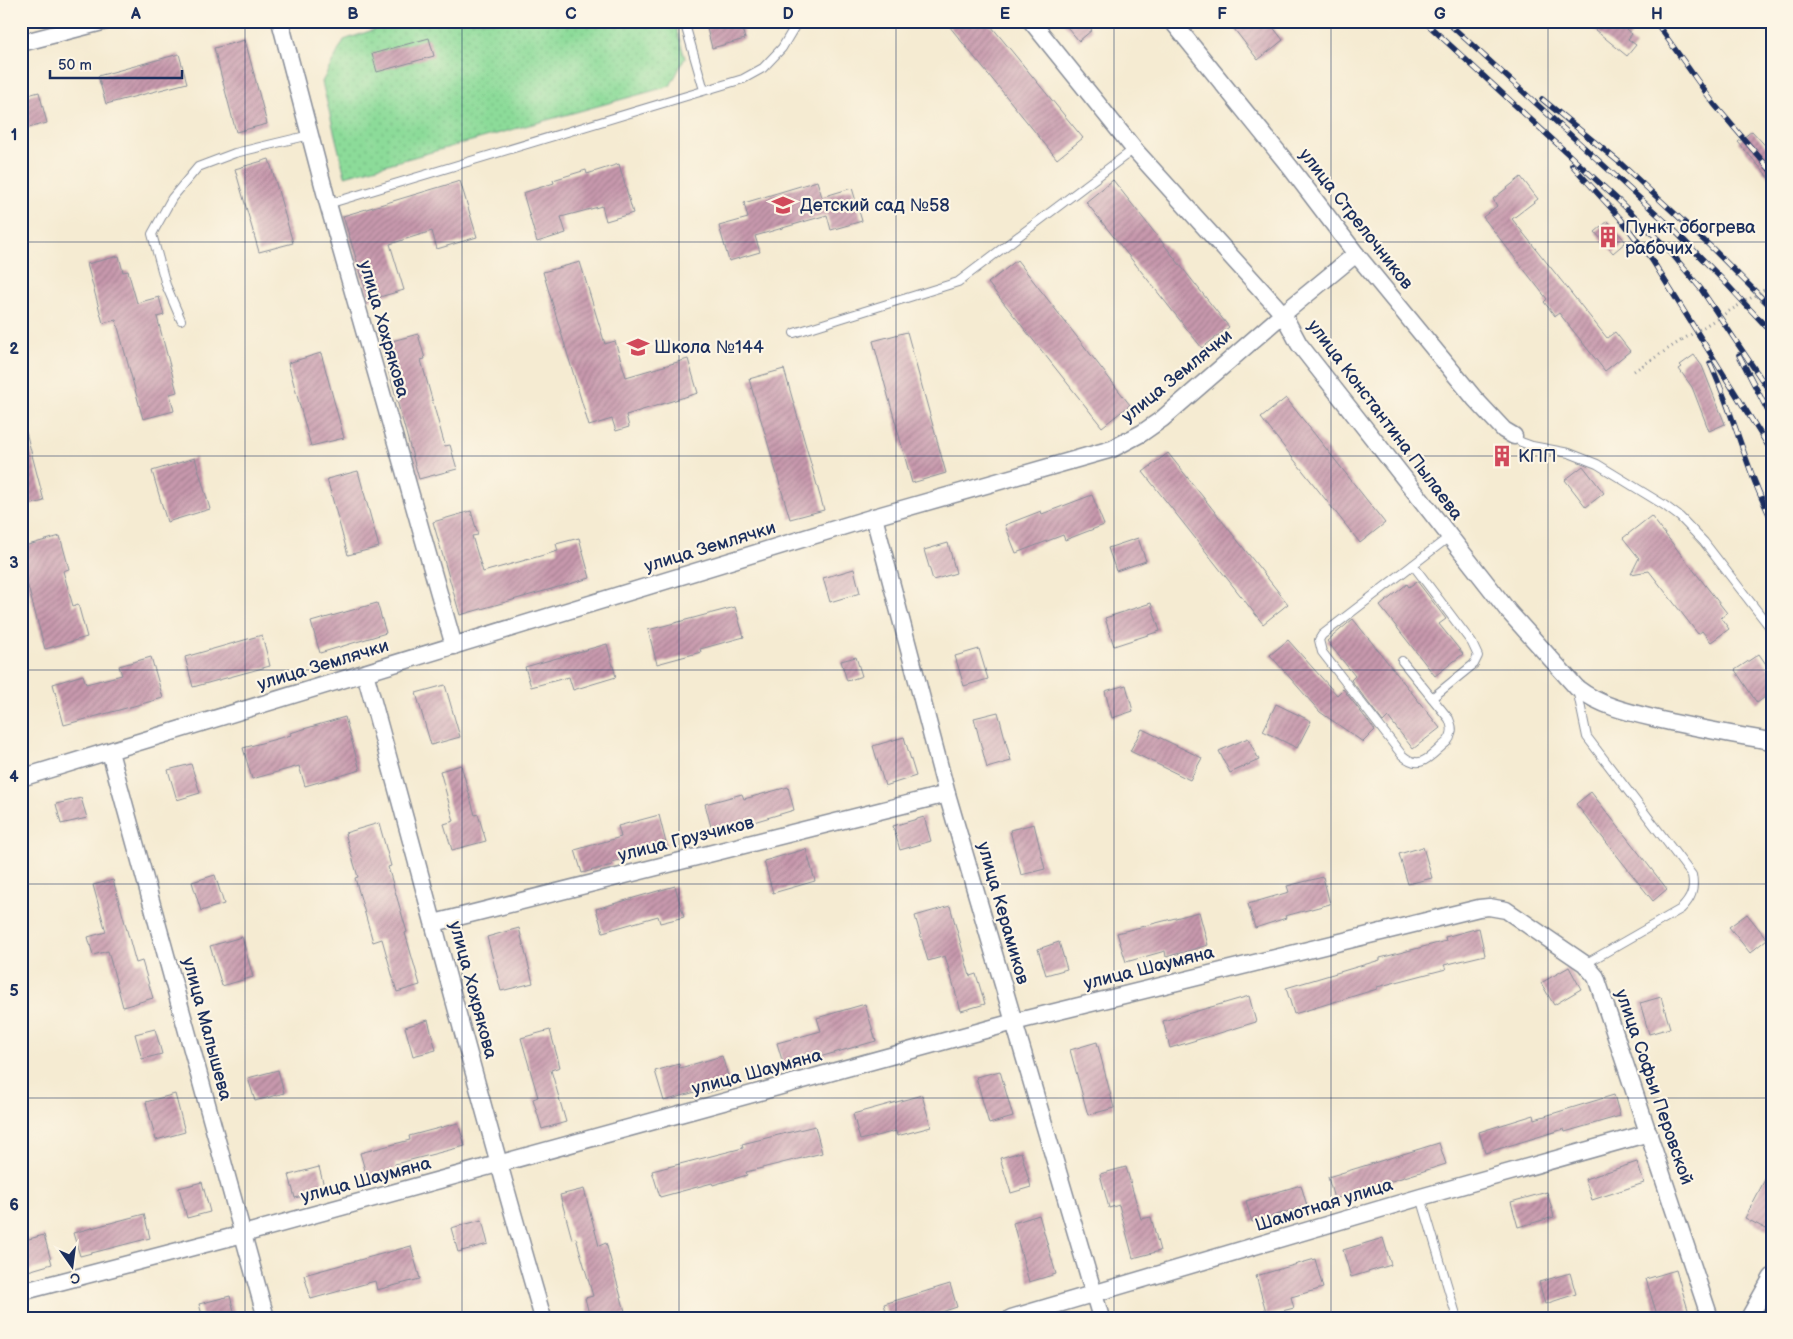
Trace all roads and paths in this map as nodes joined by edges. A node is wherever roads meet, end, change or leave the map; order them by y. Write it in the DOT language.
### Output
graph roads {
  1 [pos="106,21"];
  2 [pos="280,21"];
  3 [pos="684,21"];
  4 [pos="798,21"];
  5 [pos="1031,21"];
  6 [pos="1172,21"];
  7 [pos="21,43"];
  8 [pos="704,90"];
  9 [pos="310,135"];
  10 [pos="1134,149"];
  11 [pos="328,204"];
  12 [pos="1356,254"];
  13 [pos="1772,284"];
  14 [pos="1283,314"];
  15 [pos="181,320"];
  16 [pos="794,333"];
  17 [pos="1634,371"];
  18 [pos="1514,436"];
  19 [pos="874,517"];
  20 [pos="1449,537"];
  21 [pos="1413,565"];
  22 [pos="1772,614"];
  23 [pos="1764,620"];
  24 [pos="1772,630"];
  25 [pos="454,646"];
  26 [pos="1402,661"];
  27 [pos="365,673"];
  28 [pos="1577,688"];
  29 [pos="1432,698"];
  30 [pos="1772,741"];
  31 [pos="110,752"];
  32 [pos="21,778"];
  33 [pos="947,794"];
  34 [pos="1506,910"];
  35 [pos="434,923"];
  36 [pos="1585,964"];
  37 [pos="1014,1022"];
  38 [pos="1649,1133"];
  39 [pos="498,1164"];
  40 [pos="1421,1197"];
  41 [pos="243,1234"];
  42 [pos="1772,1277"];
  43 [pos="21,1292"];
  44 [pos="1093,1294"];
  45 [pos="266,1318"];
  46 [pos="543,1318"];
  47 [pos="1011,1318"];
  48 [pos="1101,1318"];
  49 [pos="1457,1318"];
  50 [pos="1710,1318"];
  51 [pos="1748,1318"];
  1 -- 7 [label="street"];
  2 -- 9 [label="street, улица Хохрякова"];
  3 -- 8 [label="lane"];
  4 -- 8 [label="lane"];
  5 -- 10 [label="street, улица Константина Пылаева"];
  6 -- 12 [label="street, улица Стрелочников"];
  8 -- 11 [label="lane"];
  9 -- 11 [label="street, улица Хохрякова"];
  9 -- 15 [label="lane"];
  10 -- 14 [label="street, улица Константина Пылаева"];
  10 -- 16 [label="lane"];
  11 -- 25 [label="street, улица Хохрякова"];
  12 -- 14 [label="street, улица Землячки"];
  12 -- 18 [label="street, улица Стрелочников"];
  13 -- 17 [label="path, bridge"];
  14 -- 19 [label="street, улица Землячки"];
  14 -- 20 [label="street, улица Константина Пылаева"];
  18 -- 23 [label="lane"];
  19 -- 25 [label="street, улица Землячки"];
  19 -- 33 [label="street, улица Керамиков"];
  20 -- 21 [label="lane"];
  20 -- 28 [label="street, улица Константина Пылаева"];
  21 -- 29 [label="lane"];
  21 -- 29 [label="lane"];
  22 -- 23 [label="lane"];
  23 -- 24 [label="lane"];
  25 -- 27 [label="street, улица Землячки"];
  26 -- 29 [label="lane"];
  27 -- 31 [label="street, улица Землячки"];
  27 -- 35 [label="street, улица Хохрякова"];
  28 -- 30 [label="street, улица Константина Пылаева"];
  28 -- 36 [label="lane"];
  31 -- 32 [label="street, улица Землячки"];
  31 -- 41 [label="street, улица Малышева"];
  33 -- 35 [label="street, улица Грузчиков"];
  33 -- 37 [label="street, улица Керамиков"];
  34 -- 36 [label="street, улица Софьи Перовской"];
  34 -- 37 [label="street, улица Шаумяна"];
  35 -- 39 [label="street, улица Хохрякова"];
  36 -- 38 [label="street, улица Софьи Перовской"];
  37 -- 39 [label="street, улица Шаумяна"];
  37 -- 44 [label="street, улица Керамиков"];
  38 -- 40 [label="street, Шамотная улица"];
  38 -- 50 [label="street, улица Софьи Перовской"];
  39 -- 41 [label="street, улица Шаумяна"];
  39 -- 46 [label="street, улица Хохрякова"];
  40 -- 44 [label="street, Шамотная улица"];
  40 -- 49 [label="lane"];
  41 -- 43 [label="street, улица Шаумяна"];
  41 -- 45 [label="street, улица Малышева"];
  42 -- 51 [label="street"];
  44 -- 47 [label="street, Шамотная улица"];
  44 -- 48 [label="street, улица Керамиков"];
}
